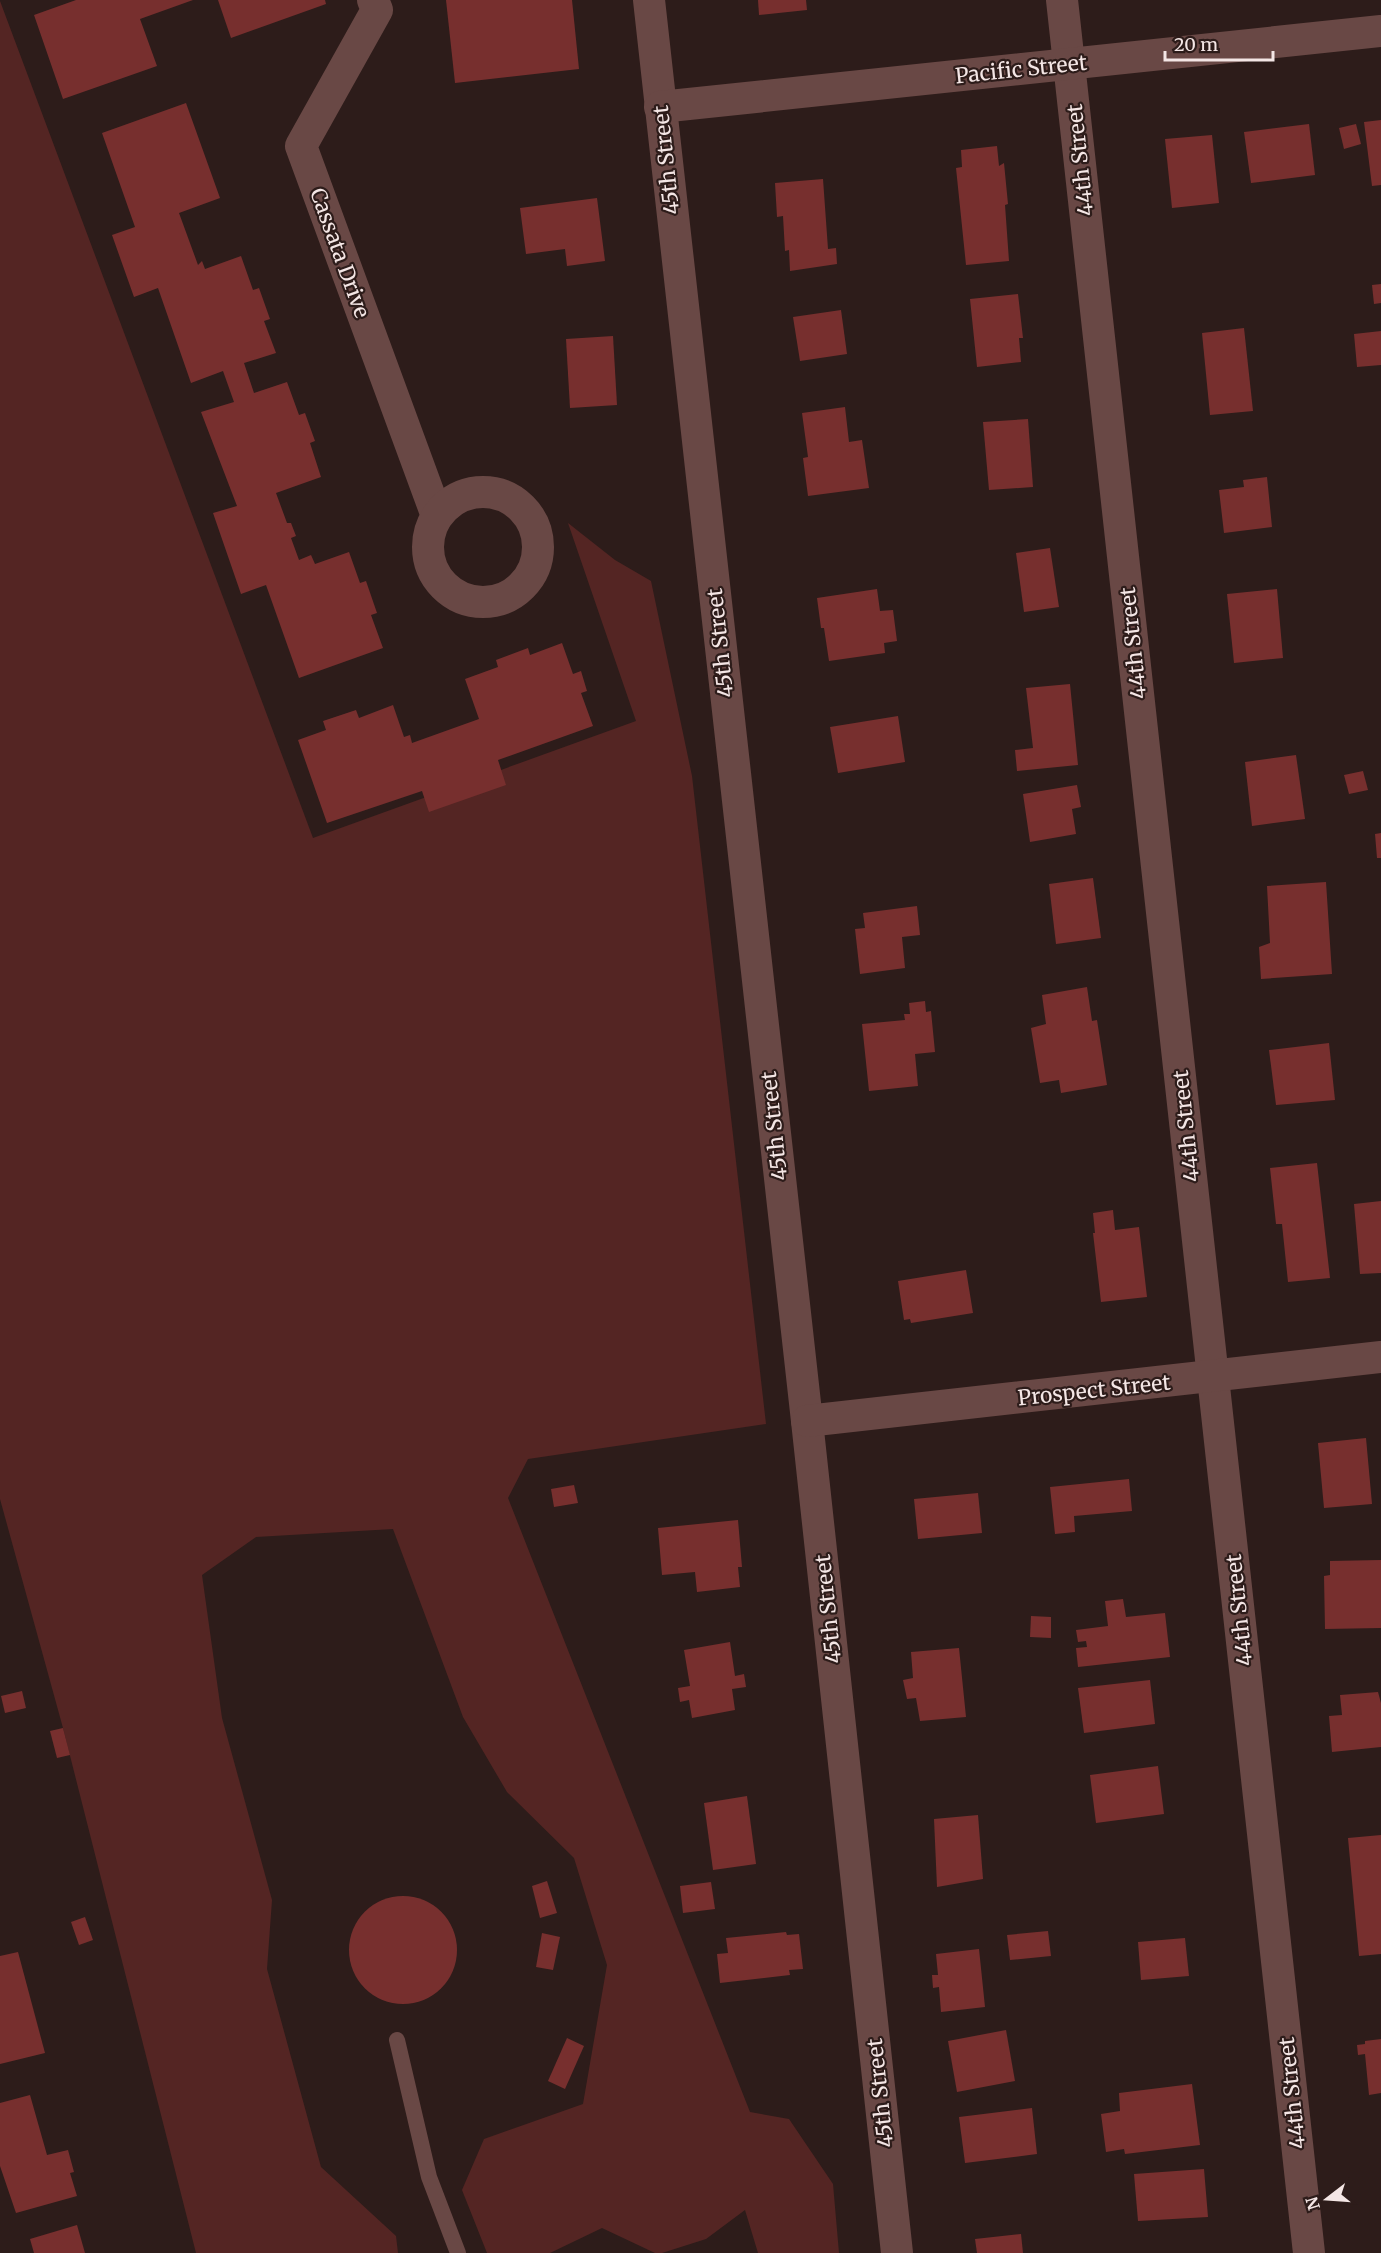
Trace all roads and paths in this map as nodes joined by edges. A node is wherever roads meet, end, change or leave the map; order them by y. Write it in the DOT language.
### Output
graph roads {
  1 [pos="373,0"];
  2 [pos="649,0"];
  3 [pos="1062,0"];
  4 [pos="1381,31"];
  5 [pos="1069,64"];
  6 [pos="660,107"];
  7 [pos="437,516"];
  8 [pos="1381,1358"];
  9 [pos="1213,1376"];
  10 [pos="807,1421"];
  11 [pos="397,2040"];
  12 [pos="458,2253"];
  13 [pos="897,2253"];
  14 [pos="1309,2253"];
  1 -- 7 [label="street, Cassata Drive"];
  2 -- 6 [label="street, 45th Street"];
  3 -- 5 [label="street, 44th Street"];
  4 -- 5 [label="street, Pacific Street"];
  5 -- 6 [label="street, Pacific Street"];
  5 -- 9 [label="street, 44th Street"];
  6 -- 10 [label="street, 45th Street"];
  8 -- 9 [label="street, Prospect Street"];
  9 -- 10 [label="street, Prospect Street"];
  9 -- 14 [label="street, 44th Street"];
  10 -- 13 [label="street, 45th Street"];
  11 -- 12 [label="lane"];
}
